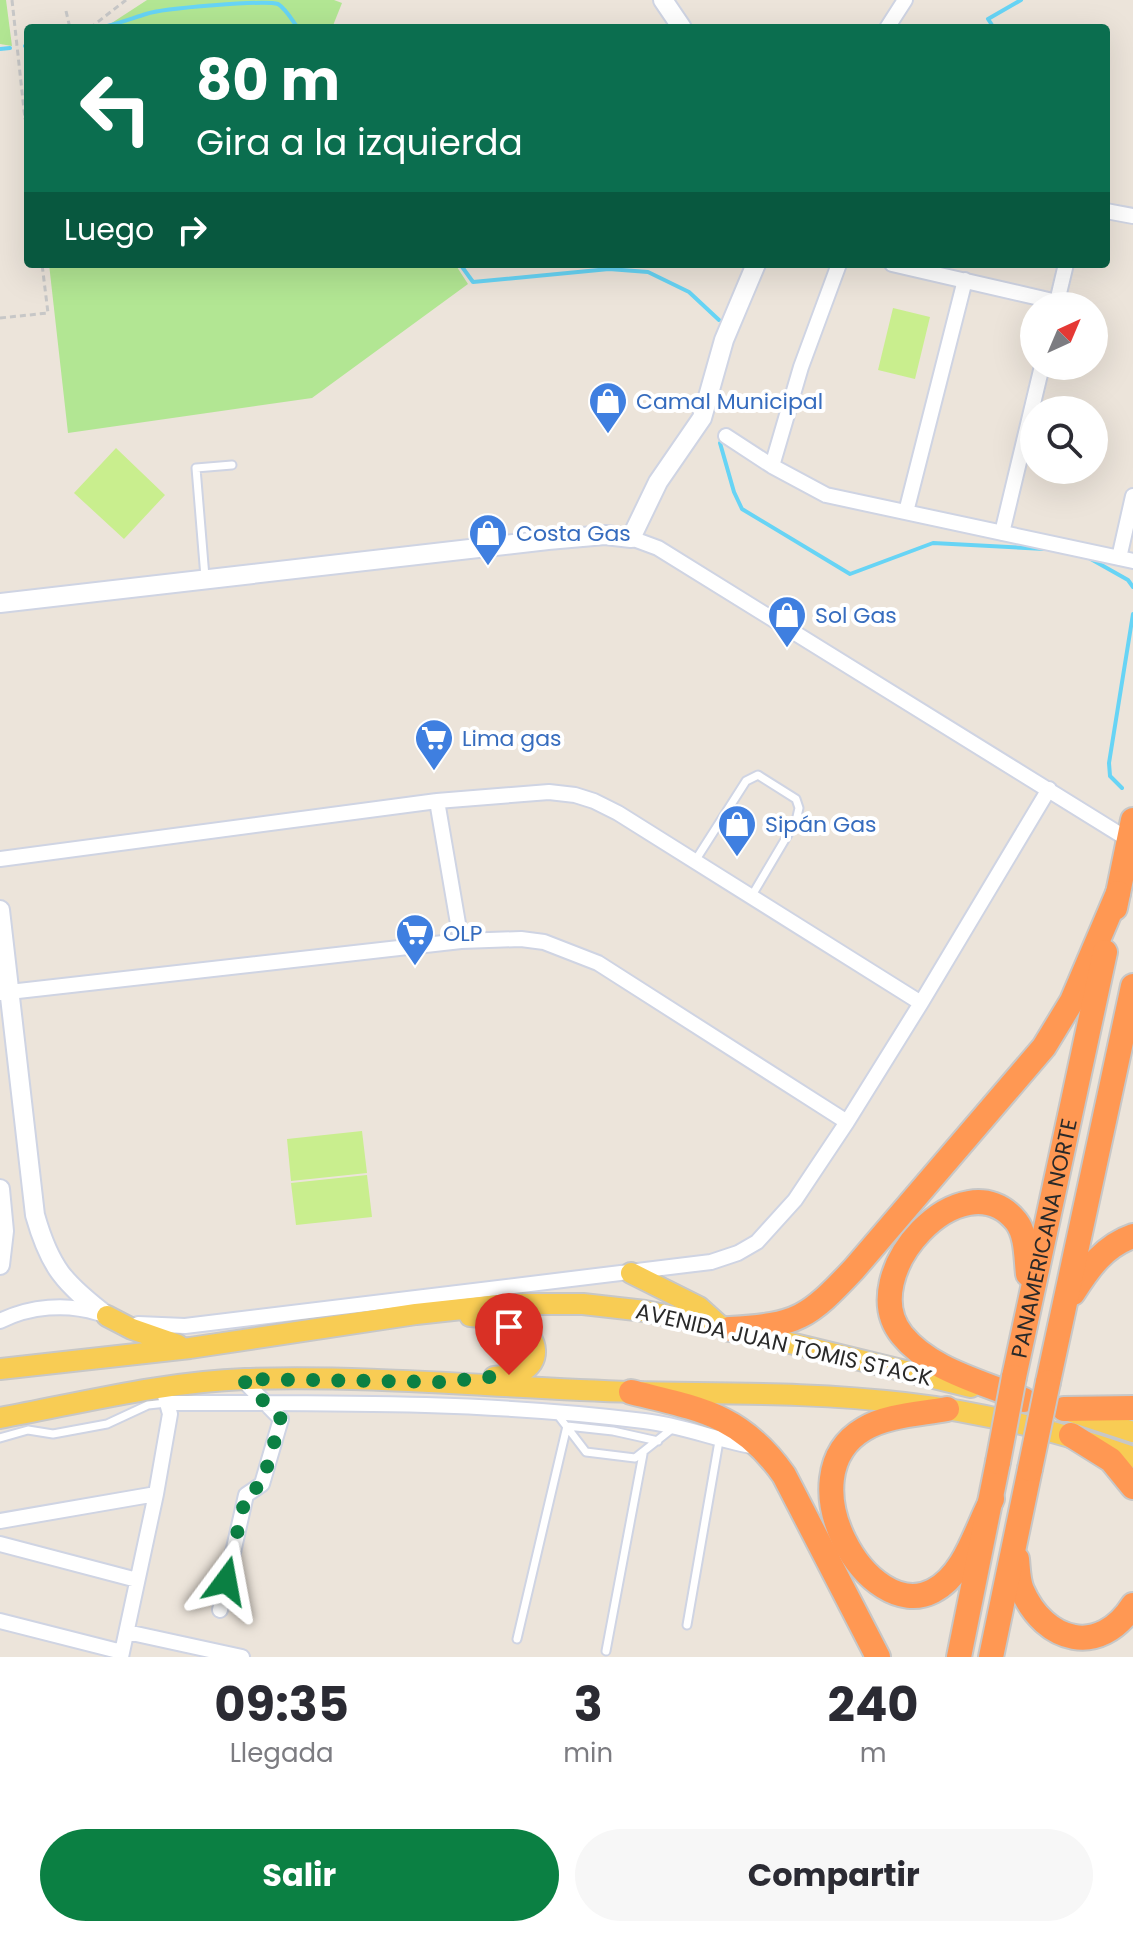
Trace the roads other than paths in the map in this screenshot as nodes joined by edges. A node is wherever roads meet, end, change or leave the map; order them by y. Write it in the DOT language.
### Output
graph roads {
  1 [pos="663,0"];
  2 [pos="905,0"];
  3 [pos="679,24"];
  4 [pos="890,24"];
  5 [pos="1110,212"];
  6 [pos="1133,216"];
  7 [pos="754,268"];
  8 [pos="838,268"];
  9 [pos="910,268"];
  10 [pos="1065,268"];
  11 [pos="965,280"];
  12 [pos="1060,292"];
  13 [pos="1020,294"];
  14 [pos="1039,380"];
  15 [pos="726,436"];
  16 [pos="232,465"];
  17 [pos="772,466"];
  18 [pos="1133,496"];
  19 [pos="906,512"];
  20 [pos="1002,533"];
  21 [pos="631,538"];
  22 [pos="1126,559"];
  23 [pos="205,580"];
  24 [pos="0,603"];
  25 [pos="1049,789"];
  26 [pos="437,801"];
  27 [pos="1131,830"];
  28 [pos="0,859"];
  29 [pos="695,861"];
  30 [pos="1118,893"];
  31 [pos="751,897"];
  32 [pos="0,910"];
  33 [pos="461,941"];
  34 [pos="1133,986"];
  35 [pos="5,993"];
  36 [pos="921,1003"];
  37 [pos="847,1122"];
  38 [pos="0,1189"];
  39 [pos="1133,1236"];
  40 [pos="0,1265"];
  41 [pos="631,1273"];
  42 [pos="1031,1296"];
  43 [pos="1066,1305"];
  44 [pos="416,1314"];
  45 [pos="107,1316"];
  46 [pos="0,1321"];
  47 [pos="725,1328"];
  48 [pos="190,1348"];
  49 [pos="0,1369"];
  50 [pos="242,1379"];
  51 [pos="442,1382"];
  52 [pos="541,1387"];
  53 [pos="623,1392"];
  54 [pos="165,1395"];
  55 [pos="1024,1400"];
  56 [pos="265,1403"];
  57 [pos="695,1408"];
  58 [pos="1133,1408"];
  59 [pos="947,1409"];
  60 [pos="1064,1409"];
  61 [pos="0,1418"];
  62 [pos="562,1420"];
  63 [pos="613,1424"];
  64 [pos="674,1427"];
  65 [pos="1133,1432"];
  66 [pos="1071,1435"];
  67 [pos="0,1438"];
  68 [pos="658,1441"];
  69 [pos="719,1441"];
  70 [pos="765,1449"];
  71 [pos="643,1454"];
  72 [pos="1133,1457"];
  73 [pos="1133,1487"];
  74 [pos="156,1494"];
  75 [pos="992,1499"];
  76 [pos="0,1521"];
  77 [pos="0,1544"];
  78 [pos="1015,1546"];
  79 [pos="137,1580"];
  80 [pos="1133,1605"];
  81 [pos="220,1610"];
  82 [pos="0,1621"];
  83 [pos="687,1625"];
  84 [pos="127,1632"];
  85 [pos="517,1639"];
  86 [pos="606,1651"];
  87 [pos="220,1654"];
  88 [pos="122,1655"];
  89 [pos="242,1657"];
  90 [pos="878,1657"];
  91 [pos="959,1657"];
  92 [pos="991,1657"];
  1 -- 3 [label="street"];
  2 -- 4 [label="street"];
  5 -- 6 [label="street"];
  7 -- 21 [label="street"];
  8 -- 17 [label="street"];
  9 -- 11 [label="street"];
  10 -- 12 [label="street"];
  11 -- 13 [label="street"];
  11 -- 19 [label="street"];
  14 -- 20 [label="street"];
  15 -- 17 [label="street"];
  16 -- 23 [label="lane"];
  17 -- 19 [label="street"];
  18 -- 22 [label="street"];
  19 -- 20 [label="street"];
  20 -- 22 [label="street"];
  21 -- 23 [label="street"];
  21 -- 25 [label="street"];
  23 -- 24 [label="street"];
  25 -- 27 [label="street"];
  25 -- 36 [label="street, AVENIDA JUAN TOMIS STACK"];
  26 -- 28 [label="street"];
  26 -- 29 [label="street"];
  26 -- 33 [label="street"];
  27 -- 30 [label="highway, PANAMERICANA NORTE"];
  29 -- 31 [label="street"];
  29 -- 31 [label="lane"];
  30 -- 42 [label="highway, PANAMERICANA NORTE"];
  30 -- 47 [label="highway"];
  31 -- 36 [label="street"];
  32 -- 35 [label="street"];
  33 -- 35 [label="street"];
  33 -- 37 [label="street"];
  34 -- 43 [label="highway, PANAMERICANA NORTE"];
  35 -- 45 [label="street"];
  36 -- 37 [label="street, AVENIDA JUAN TOMIS STACK"];
  37 -- 41 [label="street, AVENIDA JUAN TOMIS STACK"];
  38 -- 40 [label="street"];
  39 -- 43 [label="highway"];
  41 -- 45 [label="street, AVENIDA JUAN TOMIS STACK"];
  41 -- 47 [label="main road"];
  42 -- 55 [label="highway"];
  42 -- 75 [label="highway, PANAMERICANA NORTE, bridge"];
  43 -- 78 [label="highway, PANAMERICANA NORTE, bridge"];
  44 -- 47 [label="main road, AVENIDA JUAN TOMIS STACK"];
  44 -- 48 [label="main road, AVENIDA JUAN TOMIS STACK"];
  44 -- 51 [label="main road"];
  45 -- 46 [label="street, AVENIDA JUAN TOMIS STACK"];
  45 -- 48 [label="main road"];
  47 -- 55 [label="main road, AVENIDA JUAN TOMIS STACK"];
  48 -- 49 [label="main road, AVENIDA JUAN TOMIS STACK"];
  50 -- 51 [label="main road, AVENIDA JUAN TOMIS STACK"];
  50 -- 54 [label="main road, AVENIDA JUAN TOMIS STACK"];
  50 -- 56 [label="street"];
  51 -- 52 [label="main road, AVENIDA JUAN TOMIS STACK"];
  52 -- 53 [label="main road, AVENIDA JUAN TOMIS STACK"];
  52 -- 62 [label="street"];
  53 -- 57 [label="highway"];
  53 -- 59 [label="main road, AVENIDA JUAN TOMIS STACK"];
  53 -- 63 [label="street"];
  54 -- 56 [label="street, AVENIDA JUAN TOMIS STACK"];
  54 -- 61 [label="main road, AVENIDA JUAN TOMIS STACK"];
  54 -- 67 [label="lane"];
  54 -- 74 [label="street"];
  55 -- 60 [label="main road, AVENIDA JUAN TOMIS STACK"];
  56 -- 62 [label="street, AVENIDA JUAN TOMIS STACK"];
  56 -- 81 [label="street"];
  57 -- 64 [label="street"];
  57 -- 70 [label="highway"];
  58 -- 60 [label="highway"];
  59 -- 66 [label="main road, AVENIDA JUAN TOMIS STACK"];
  59 -- 75 [label="highway"];
  60 -- 65 [label="main road, AVENIDA JUAN TOMIS STACK"];
  62 -- 63 [label="street, AVENIDA JUAN TOMIS STACK"];
  62 -- 71 [label="lane"];
  62 -- 85 [label="lane"];
  63 -- 64 [label="street, AVENIDA JUAN TOMIS STACK"];
  63 -- 68 [label="lane"];
  64 -- 68 [label="lane"];
  64 -- 69 [label="street, AVENIDA JUAN TOMIS STACK"];
  66 -- 72 [label="main road, AVENIDA JUAN TOMIS STACK"];
  66 -- 73 [label="highway"];
  68 -- 71 [label="lane"];
  69 -- 70 [label="street, AVENIDA JUAN TOMIS STACK"];
  69 -- 83 [label="lane"];
  70 -- 90 [label="highway"];
  71 -- 86 [label="lane"];
  74 -- 76 [label="street"];
  74 -- 79 [label="street"];
  75 -- 91 [label="highway, PANAMERICANA NORTE"];
  77 -- 79 [label="street"];
  78 -- 80 [label="highway"];
  78 -- 92 [label="highway, PANAMERICANA NORTE"];
  79 -- 84 [label="street"];
  82 -- 88 [label="street"];
  84 -- 87 [label="street"];
  84 -- 88 [label="street"];
  87 -- 89 [label="street"];
}
